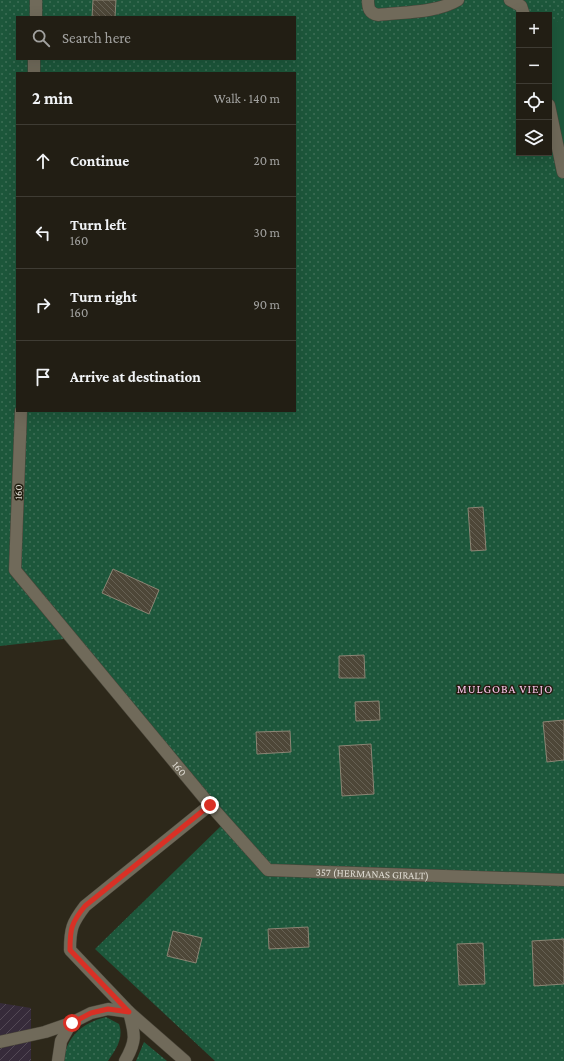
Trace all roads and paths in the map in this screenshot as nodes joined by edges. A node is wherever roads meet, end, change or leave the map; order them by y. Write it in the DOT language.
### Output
graph roads {
  1 [pos="36,0"];
  2 [pos="368,0"];
  3 [pos="458,0"];
  4 [pos="510,0"];
  5 [pos="523,12"];
  6 [pos="36,16"];
  7 [pos="34,60"];
  8 [pos="34,72"];
  9 [pos="552,119"];
  10 [pos="564,172"];
  11 [pos="21,412"];
  12 [pos="210,805"];
  13 [pos="564,880"];
  14 [pos="129,1012"];
  15 [pos="72,1023"];
  16 [pos="0,1042"];
  17 [pos="58,1061"];
  18 [pos="125,1061"];
  19 [pos="185,1061"];
  1 -- 6 [label="street"];
  2 -- 3 [label="street"];
  4 -- 5 [label="street"];
  7 -- 8 [label="street"];
  9 -- 10 [label="street"];
  11 -- 12 [label="street, 160"];
  12 -- 13 [label="street, 357 (HERMANAS GIRALT)"];
  12 -- 14 [label="street"];
  14 -- 15 [label="street"];
  14 -- 18 [label="street"];
  14 -- 19 [label="street"];
  15 -- 16 [label="street"];
  15 -- 17 [label="street"];
}
